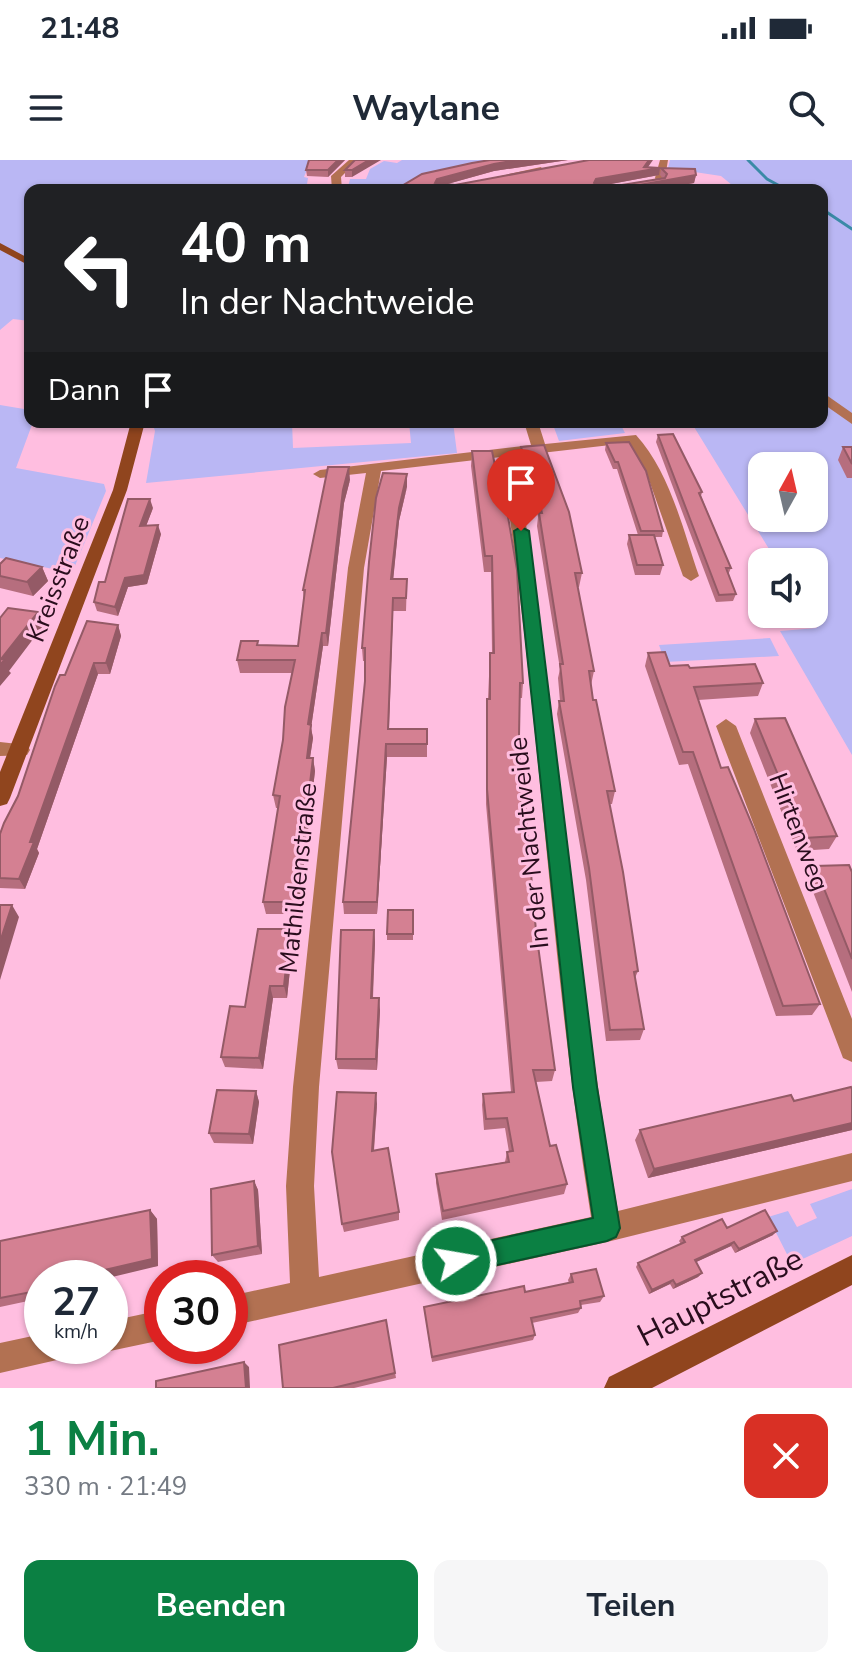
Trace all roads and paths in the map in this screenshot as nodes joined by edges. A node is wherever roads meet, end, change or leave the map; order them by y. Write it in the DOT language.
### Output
graph roads {
  1 [pos="354,160"];
  2 [pos="664,160"];
  3 [pos="550,169"];
  4 [pos="648,181"];
  5 [pos="337,184"];
  6 [pos="467,184"];
  7 [pos="659,184"];
  8 [pos="663,184"];
  9 [pos="0,246"];
  10 [pos="24,260"];
  11 [pos="828,401"];
  12 [pos="852,420"];
  13 [pos="137,428"];
  14 [pos="533,428"];
  15 [pos="539,448"];
  16 [pos="507,452"];
  17 [pos="374,468"];
  18 [pos="320,474"];
  19 [pos="691,576"];
  20 [pos="726,726"];
  21 [pos="10,749"];
  22 [pos="0,798"];
  23 [pos="852,1050"];
  24 [pos="852,1167"];
  25 [pos="607,1228"];
  26 [pos="852,1269"];
  27 [pos="305,1295"];
  28 [pos="248,1307"];
  29 [pos="24,1353"];
  30 [pos="0,1358"];
  31 [pos="620,1388"];
  1 -- 5 [label="street"];
  2 -- 8 [label="street"];
  3 -- 6 [label="street"];
  4 -- 7 [label="street"];
  9 -- 10 [label="street"];
  11 -- 12 [label="street"];
  13 -- 21 [label="street, Kreisstraße"];
  14 -- 15 [label="street"];
  15 -- 16 [label="street"];
  15 -- 19 [label="street"];
  16 -- 17 [label="street"];
  16 -- 25 [label="street, In der Nachtweide"];
  17 -- 18 [label="street"];
  17 -- 27 [label="street, Mathildenstraße"];
  20 -- 23 [label="street, Hirtenweg"];
  21 -- 22 [label="street, Kreisstraße"];
  24 -- 25 [label="street"];
  25 -- 27 [label="street"];
  26 -- 31 [label="street, Hauptstraße"];
  27 -- 28 [label="street"];
  29 -- 30 [label="street"];
}
